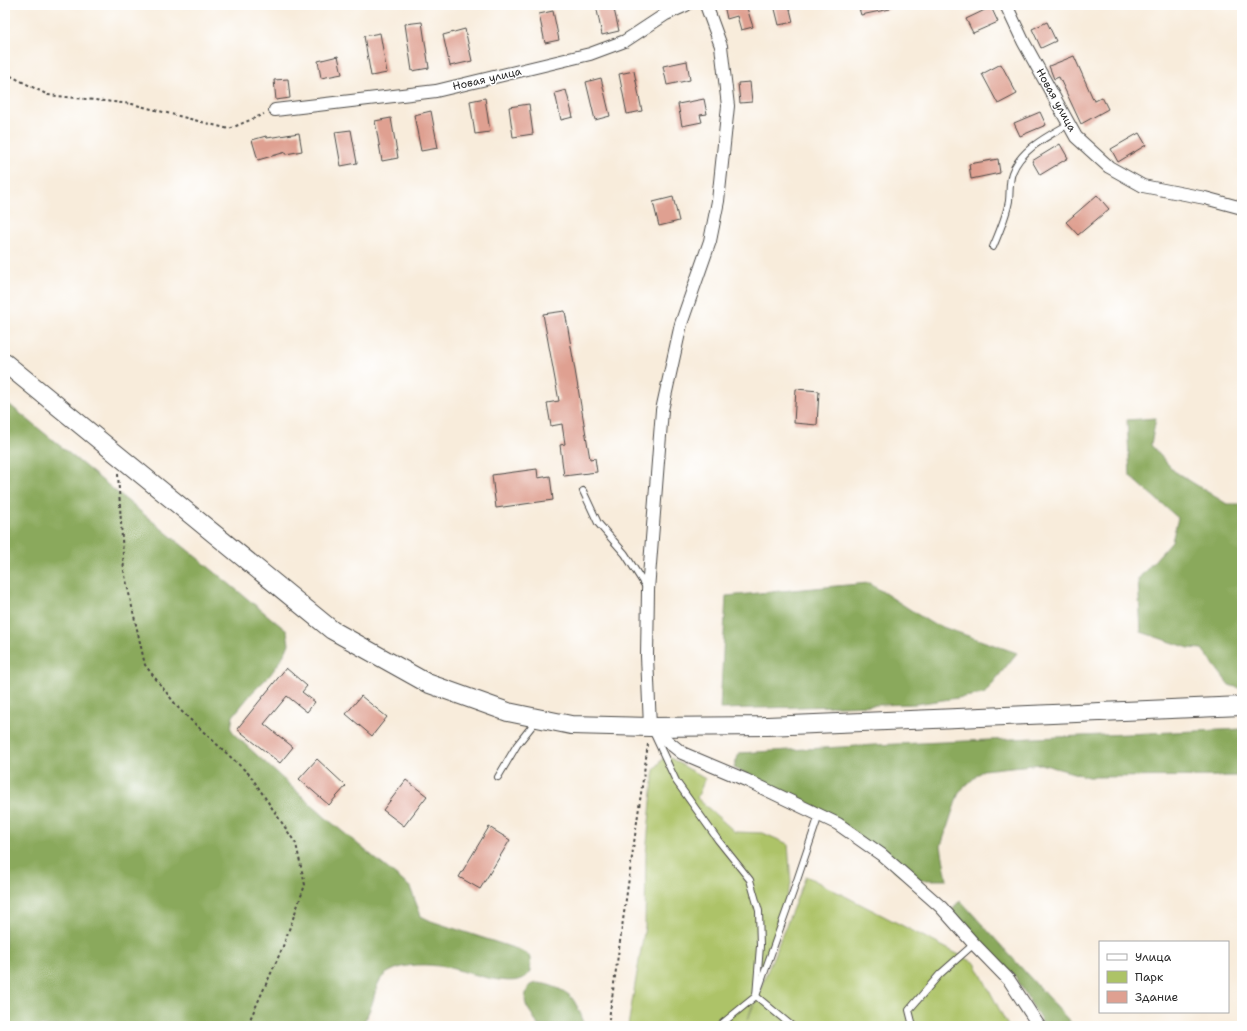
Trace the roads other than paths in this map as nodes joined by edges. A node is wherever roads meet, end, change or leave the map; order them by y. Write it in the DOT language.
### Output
graph roads {
  1 [pos="686,5"];
  2 [pos="706,5"];
  3 [pos="1006,5"];
  4 [pos="275,110"];
  5 [pos="1069,124"];
  6 [pos="1242,208"];
  7 [pos="993,247"];
  8 [pos="5,363"];
  9 [pos="583,491"];
  10 [pos="648,590"];
  11 [pos="1242,706"];
  12 [pos="538,718"];
  13 [pos="650,727"];
  14 [pos="498,777"];
  15 [pos="819,815"];
  16 [pos="974,944"];
  17 [pos="756,996"];
  18 [pos="719,1026"];
  19 [pos="792,1026"];
  20 [pos="913,1026"];
  21 [pos="1039,1026"];
  1 -- 4 [label="street, Новая улица"];
  2 -- 10 [label="street"];
  3 -- 5 [label="street, Новая улица"];
  5 -- 6 [label="street, Новая улица"];
  5 -- 7 [label="lane"];
  8 -- 12 [label="main road"];
  9 -- 10 [label="lane"];
  10 -- 13 [label="street"];
  11 -- 13 [label="main road"];
  12 -- 13 [label="main road"];
  12 -- 14 [label="lane"];
  13 -- 15 [label="street"];
  13 -- 17 [label="lane"];
  15 -- 16 [label="street"];
  15 -- 17 [label="lane"];
  16 -- 20 [label="lane"];
  16 -- 21 [label="street"];
  17 -- 18 [label="lane"];
  17 -- 19 [label="lane"];
}
